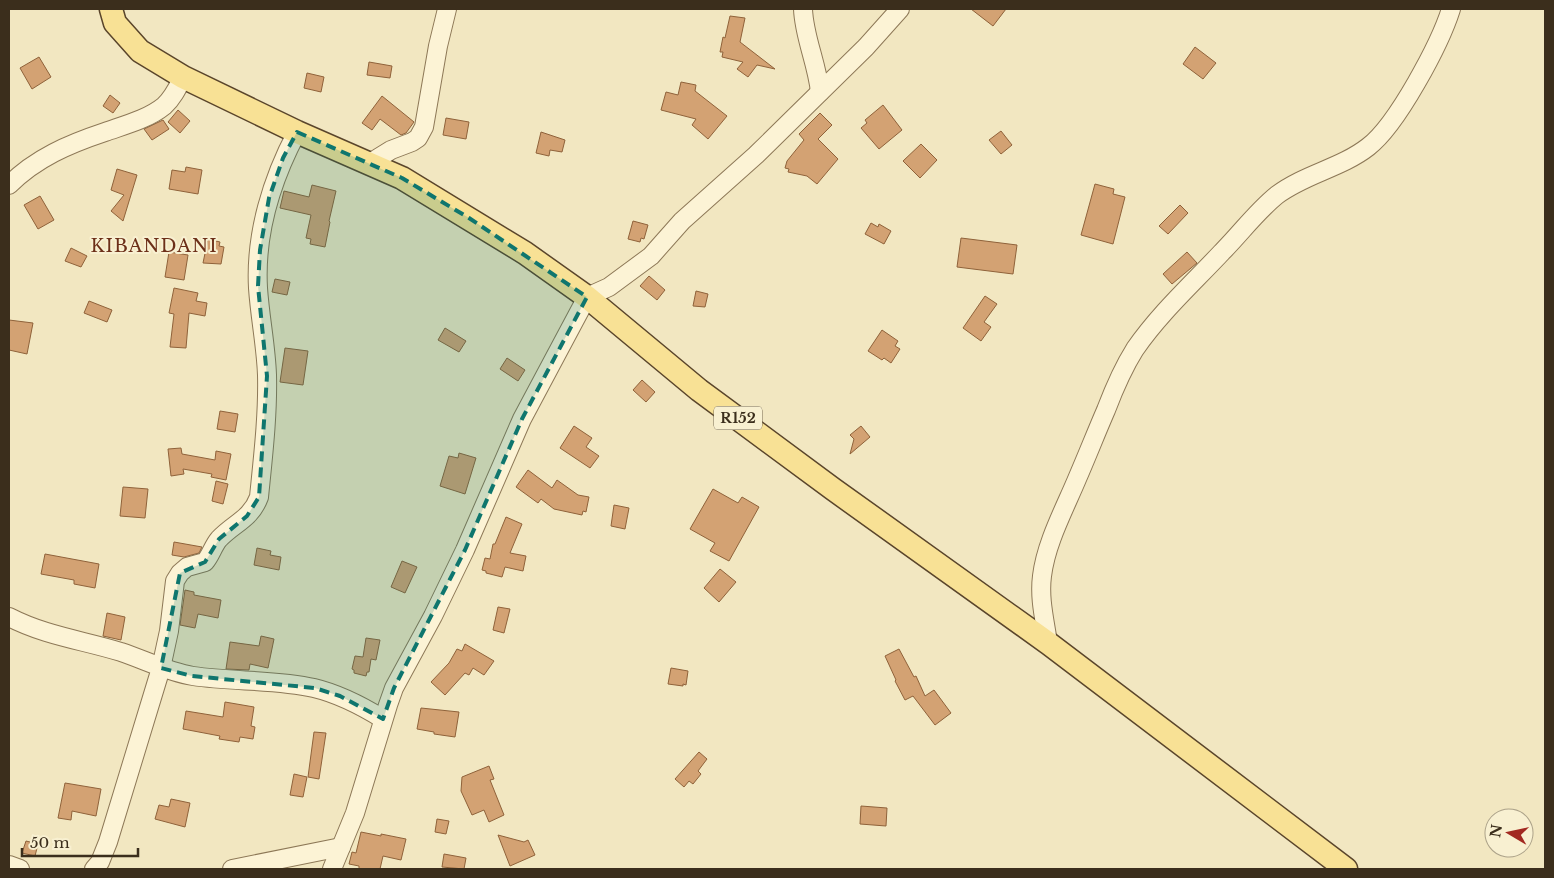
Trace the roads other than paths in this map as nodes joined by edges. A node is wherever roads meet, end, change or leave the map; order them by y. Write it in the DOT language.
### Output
graph roads {
  1 [pos="111,9"];
  2 [pos="447,9"];
  3 [pos="802,9"];
  4 [pos="900,9"];
  5 [pos="1451,9"];
  6 [pos="183,77"];
  7 [pos="820,92"];
  8 [pos="297,132"];
  9 [pos="370,163"];
  10 [pos="9,185"];
  11 [pos="587,297"];
  12 [pos="9,617"];
  13 [pos="1048,643"];
  14 [pos="161,668"];
  15 [pos="384,719"];
  16 [pos="341,847"];
  17 [pos="9,865"];
  18 [pos="20,869"];
  19 [pos="94,869"];
  20 [pos="232,869"];
  21 [pos="332,869"];
  22 [pos="1346,869"];
  1 -- 6 [label="main road, R152"];
  2 -- 9 [label="street"];
  3 -- 7 [label="street"];
  4 -- 7 [label="street"];
  5 -- 13 [label="street"];
  6 -- 8 [label="main road, R152"];
  6 -- 10 [label="street"];
  7 -- 11 [label="street"];
  8 -- 9 [label="main road, R152"];
  8 -- 14 [label="street"];
  9 -- 11 [label="main road, R152"];
  11 -- 13 [label="main road, R152"];
  11 -- 15 [label="street"];
  12 -- 14 [label="street"];
  13 -- 22 [label="main road, R152"];
  14 -- 15 [label="street"];
  14 -- 19 [label="street"];
  15 -- 16 [label="street"];
  16 -- 20 [label="street"];
  16 -- 21 [label="street"];
  17 -- 18 [label="street"];
}
